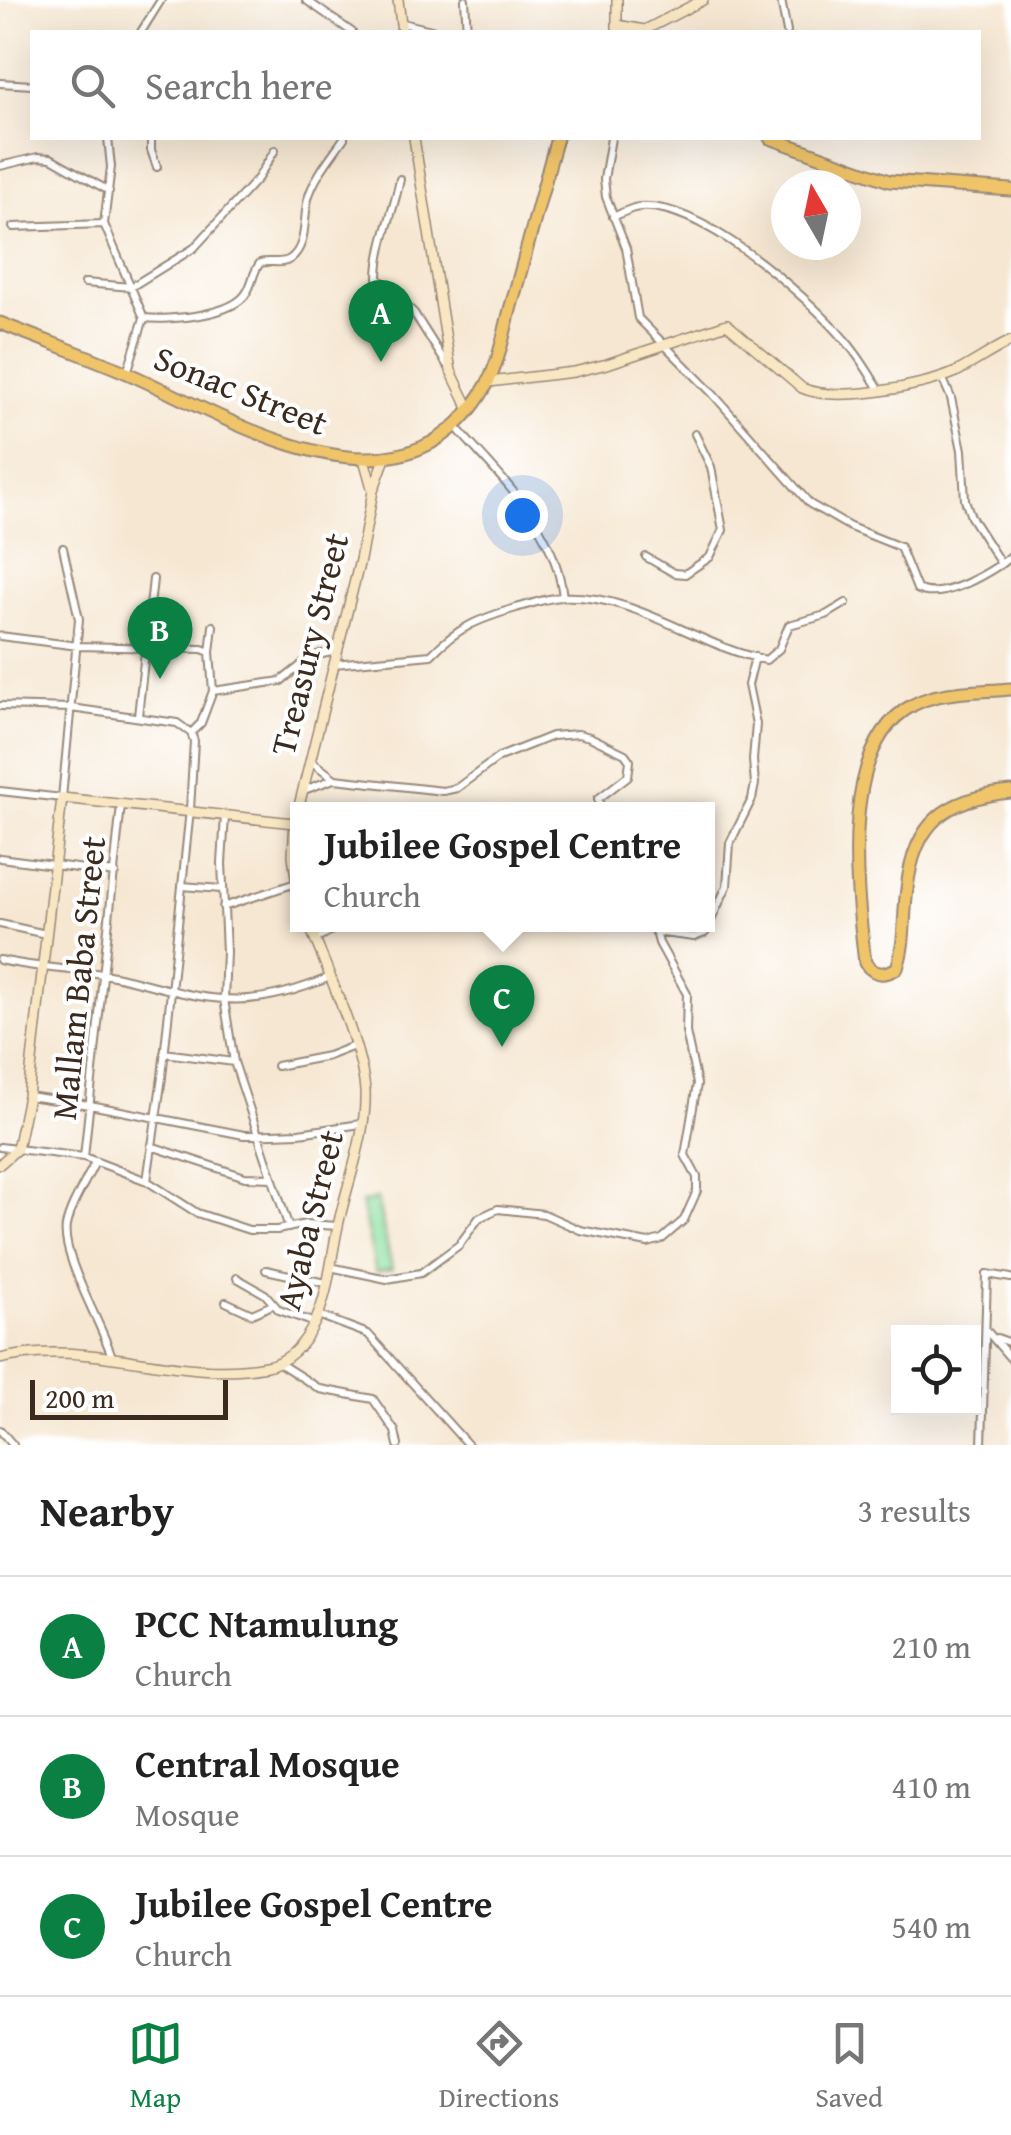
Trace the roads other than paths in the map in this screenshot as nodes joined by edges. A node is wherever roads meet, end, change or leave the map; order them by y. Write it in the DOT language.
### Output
graph roads {
  1 [pos="161,0"];
  2 [pos="306,0"];
  3 [pos="398,0"];
  4 [pos="465,0"];
  5 [pos="617,0"];
  6 [pos="703,0"];
  7 [pos="781,0"];
  8 [pos="402,28"];
  9 [pos="618,28"];
  10 [pos="142,30"];
  11 [pos="349,30"];
  12 [pos="467,30"];
  13 [pos="644,30"];
  14 [pos="787,30"];
  15 [pos="0,83"];
  16 [pos="30,85"];
  17 [pos="108,140"];
  18 [pos="152,140"];
  19 [pos="343,140"];
  20 [pos="414,140"];
  21 [pos="556,140"];
  22 [pos="611,140"];
  23 [pos="802,144"];
  24 [pos="275,150"];
  25 [pos="0,166"];
  26 [pos="157,167"];
  27 [pos="400,179"];
  28 [pos="1011,190"];
  29 [pos="109,192"];
  30 [pos="613,217"];
  31 [pos="104,224"];
  32 [pos="13,226"];
  33 [pos="85,283"];
  34 [pos="131,287"];
  35 [pos="144,318"];
  36 [pos="0,323"];
  37 [pos="1011,340"];
  38 [pos="667,346"];
  39 [pos="450,371"];
  40 [pos="127,373"];
  41 [pos="942,377"];
  42 [pos="488,382"];
  43 [pos="879,389"];
  44 [pos="469,408"];
  45 [pos="456,427"];
  46 [pos="695,434"];
  47 [pos="386,456"];
  48 [pos="364,459"];
  49 [pos="373,491"];
  50 [pos="63,548"];
  51 [pos="1011,556"];
  52 [pos="646,557"];
  53 [pos="1001,564"];
  54 [pos="153,579"];
  55 [pos="563,596"];
  56 [pos="846,603"];
  57 [pos="213,626"];
  58 [pos="0,636"];
  59 [pos="78,646"];
  60 [pos="143,646"];
  61 [pos="210,652"];
  62 [pos="336,652"];
  63 [pos="755,657"];
  64 [pos="332,664"];
  65 [pos="1011,690"];
  66 [pos="213,691"];
  67 [pos="0,706"];
  68 [pos="71,708"];
  69 [pos="138,716"];
  70 [pos="191,733"];
  71 [pos="310,760"];
  72 [pos="335,779"];
  73 [pos="302,790"];
  74 [pos="0,791"];
  75 [pos="1011,792"];
  76 [pos="62,798"];
  77 [pos="299,802"];
  78 [pos="599,802"];
  79 [pos="122,804"];
  80 [pos="190,810"];
  81 [pos="226,814"];
  82 [pos="290,815"];
  83 [pos="0,858"];
  84 [pos="53,867"];
  85 [pos="115,873"];
  86 [pos="182,886"];
  87 [pos="290,887"];
  88 [pos="222,889"];
  89 [pos="223,906"];
  90 [pos="715,913"];
  91 [pos="0,924"];
  92 [pos="312,932"];
  93 [pos="328,932"];
  94 [pos="656,932"];
  95 [pos="672,932"];
  96 [pos="706,932"];
  97 [pos="46,934"];
  98 [pos="315,940"];
  99 [pos="0,960"];
  100 [pos="42,969"];
  101 [pos="105,974"];
  102 [pos="330,977"];
  103 [pos="170,988"];
  104 [pos="224,1000"];
  105 [pos="354,1046"];
  106 [pos="164,1053"];
  107 [pos="234,1062"];
  108 [pos="277,1066"];
  109 [pos="28,1096"];
  110 [pos="90,1105"];
  111 [pos="155,1119"];
  112 [pos="361,1124"];
  113 [pos="257,1136"];
  114 [pos="152,1146"];
  115 [pos="0,1147"];
  116 [pos="16,1149"];
  117 [pos="84,1157"];
  118 [pos="95,1162"];
  119 [pos="0,1164"];
  120 [pos="272,1178"];
  121 [pos="147,1181"];
  122 [pos="338,1226"];
  123 [pos="289,1228"];
  124 [pos="330,1267"];
  125 [pos="266,1270"];
  126 [pos="237,1278"];
  127 [pos="1011,1278"];
  128 [pos="326,1283"];
  129 [pos="226,1302"];
  130 [pos="272,1305"];
  131 [pos="316,1319"];
  132 [pos="986,1330"];
  133 [pos="996,1338"];
  134 [pos="1011,1344"];
  135 [pos="112,1357"];
  136 [pos="1011,1358"];
  137 [pos="0,1359"];
  138 [pos="279,1364"];
  139 [pos="0,1430"];
  140 [pos="13,1445"];
  141 [pos="398,1445"];
  142 [pos="468,1445"];
  143 [pos="982,1445"];
  1 -- 10 [label="street"];
  2 -- 11 [label="street"];
  3 -- 8 [label="street"];
  4 -- 12 [label="street"];
  5 -- 9 [label="street"];
  6 -- 13 [label="street"];
  7 -- 14 [label="street"];
  15 -- 16 [label="street"];
  17 -- 29 [label="street"];
  18 -- 26 [label="street"];
  19 -- 35 [label="street"];
  20 -- 39 [label="street"];
  21 -- 42 [label="highway, Sonac Street"];
  22 -- 30 [label="street"];
  23 -- 28 [label="highway"];
  24 -- 34 [label="street"];
  25 -- 29 [label="street"];
  27 -- 39 [label="street"];
  29 -- 31 [label="street"];
  30 -- 38 [label="street"];
  30 -- 43 [label="street"];
  31 -- 32 [label="street"];
  31 -- 34 [label="street"];
  33 -- 34 [label="street"];
  34 -- 35 [label="street"];
  35 -- 40 [label="street"];
  36 -- 40 [label="highway, Sonac Street"];
  37 -- 41 [label="street"];
  38 -- 42 [label="street"];
  38 -- 43 [label="street"];
  38 -- 53 [label="street"];
  39 -- 44 [label="street"];
  40 -- 48 [label="highway, Sonac Street"];
  41 -- 43 [label="street"];
  41 -- 53 [label="street"];
  42 -- 44 [label="highway, Sonac Street"];
  44 -- 45 [label="highway, Sonac Street"];
  45 -- 47 [label="highway, Sonac Street"];
  45 -- 55 [label="street"];
  46 -- 52 [label="street"];
  47 -- 48 [label="highway, Sonac Street"];
  47 -- 49 [label="street, Treasury Street"];
  48 -- 49 [label="street, Treasury Street"];
  49 -- 62 [label="street, Treasury Street"];
  50 -- 59 [label="street"];
  51 -- 53 [label="street"];
  54 -- 60 [label="street"];
  55 -- 63 [label="street"];
  55 -- 64 [label="street"];
  56 -- 63 [label="street"];
  57 -- 61 [label="street"];
  58 -- 59 [label="street"];
  59 -- 60 [label="street"];
  59 -- 68 [label="street"];
  60 -- 61 [label="street"];
  60 -- 69 [label="street"];
  61 -- 66 [label="street"];
  62 -- 64 [label="street, Treasury Street"];
  62 -- 66 [label="street"];
  63 -- 90 [label="street"];
  64 -- 71 [label="street, Treasury Street"];
  65 -- 75 [label="highway"];
  66 -- 70 [label="street"];
  67 -- 68 [label="street"];
  68 -- 69 [label="street"];
  68 -- 76 [label="street"];
  69 -- 70 [label="street"];
  70 -- 80 [label="street"];
  71 -- 72 [label="street"];
  71 -- 73 [label="street, Treasury Street"];
  72 -- 73 [label="street"];
  72 -- 78 [label="street"];
  73 -- 77 [label="street, Treasury Street"];
  74 -- 76 [label="street"];
  76 -- 79 [label="street"];
  76 -- 84 [label="street"];
  79 -- 80 [label="street"];
  79 -- 85 [label="street, Mallam Baba Street"];
  80 -- 81 [label="street"];
  80 -- 86 [label="street"];
  81 -- 82 [label="street"];
  81 -- 88 [label="street"];
  83 -- 84 [label="street"];
  84 -- 85 [label="street"];
  84 -- 97 [label="street"];
  85 -- 101 [label="street, Mallam Baba Street"];
  86 -- 88 [label="street"];
  86 -- 103 [label="street"];
  87 -- 89 [label="street"];
  88 -- 89 [label="street"];
  89 -- 104 [label="street"];
  91 -- 97 [label="street"];
  92 -- 98 [label="street, Ayaba Street"];
  93 -- 98 [label="street"];
  94 -- 124 [label="street"];
  95 -- 96 [label="street"];
  97 -- 100 [label="street"];
  98 -- 102 [label="street, Ayaba Street"];
  99 -- 100 [label="street"];
  100 -- 101 [label="street"];
  100 -- 109 [label="street"];
  101 -- 103 [label="street"];
  101 -- 110 [label="street, Mallam Baba Street"];
  102 -- 104 [label="street"];
  102 -- 105 [label="street, Ayaba Street"];
  103 -- 104 [label="street"];
  103 -- 106 [label="street"];
  104 -- 107 [label="street"];
  105 -- 108 [label="street"];
  105 -- 112 [label="street, Ayaba Street"];
  106 -- 107 [label="street"];
  106 -- 111 [label="street"];
  107 -- 113 [label="street"];
  109 -- 110 [label="street"];
  109 -- 116 [label="street"];
  110 -- 111 [label="street"];
  110 -- 117 [label="street, Mallam Baba Street"];
  111 -- 113 [label="street"];
  111 -- 114 [label="street"];
  112 -- 113 [label="street"];
  112 -- 122 [label="street, Ayaba Street"];
  113 -- 120 [label="street"];
  114 -- 120 [label="street"];
  114 -- 121 [label="street"];
  115 -- 116 [label="street"];
  116 -- 117 [label="street"];
  116 -- 119 [label="street"];
  117 -- 118 [label="street"];
  118 -- 121 [label="street"];
  118 -- 135 [label="street"];
  120 -- 123 [label="street"];
  121 -- 123 [label="street"];
  122 -- 123 [label="street"];
  122 -- 124 [label="street, Ayaba Street"];
  124 -- 128 [label="street, Ayaba Street"];
  125 -- 128 [label="street"];
  126 -- 130 [label="street"];
  127 -- 132 [label="street"];
  128 -- 131 [label="street, Ayaba Street"];
  129 -- 130 [label="street"];
  130 -- 131 [label="street"];
  131 -- 138 [label="street, Ayaba Street"];
  131 -- 142 [label="street"];
  132 -- 133 [label="street"];
  132 -- 143 [label="street"];
  133 -- 134 [label="street"];
  133 -- 136 [label="street"];
  135 -- 137 [label="street"];
  135 -- 138 [label="street"];
  138 -- 141 [label="street"];
  139 -- 140 [label="street"];
}
